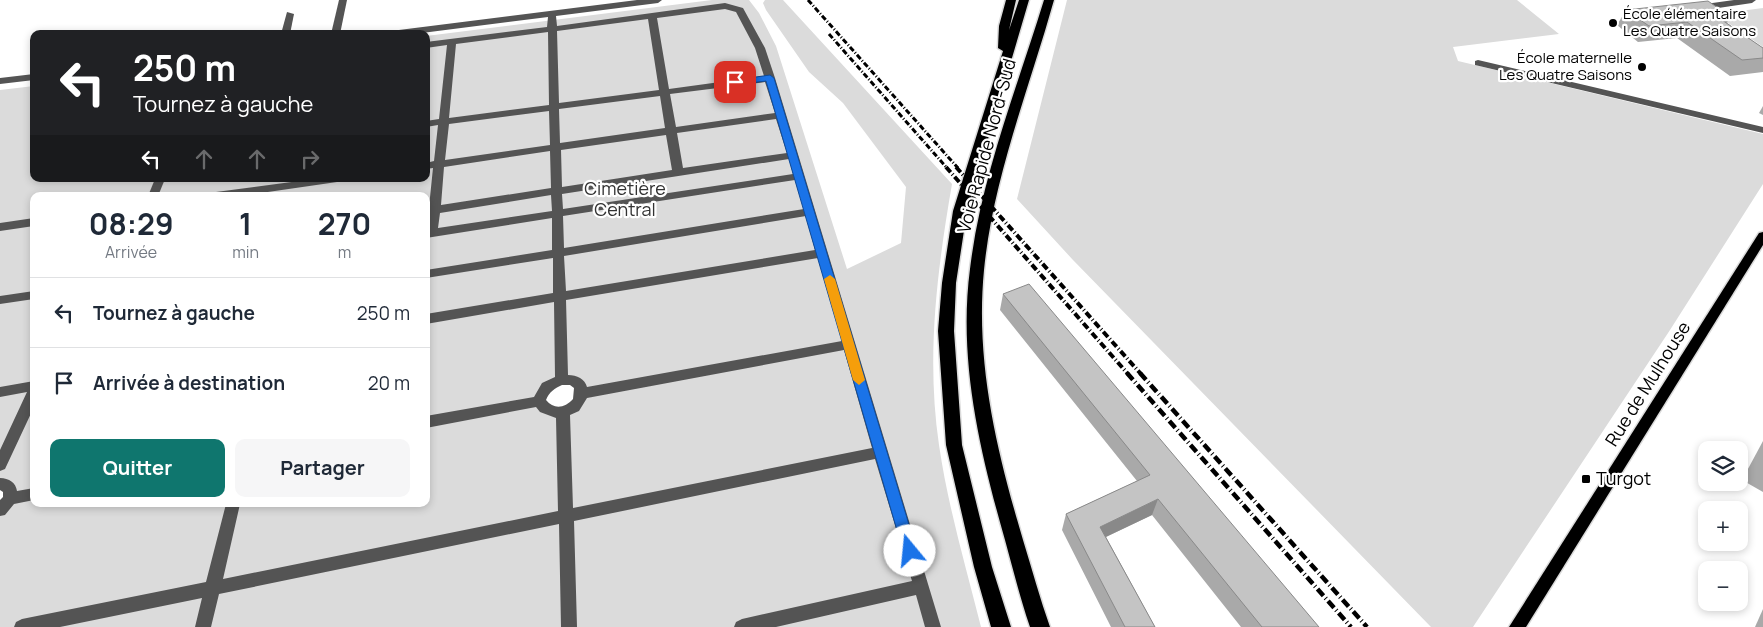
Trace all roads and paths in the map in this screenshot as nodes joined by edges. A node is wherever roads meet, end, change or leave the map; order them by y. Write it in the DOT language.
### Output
graph roads {
  1 [pos="343,0"];
  2 [pos="658,0"];
  3 [pos="1011,0"];
  4 [pos="1024,0"];
  5 [pos="1049,0"];
  6 [pos="1752,0"];
  7 [pos="290,14"];
  8 [pos="552,14"];
  9 [pos="652,16"];
  10 [pos="1708,20"];
  11 [pos="552,29"];
  12 [pos="286,30"];
  13 [pos="336,30"];
  14 [pos="424,30"];
  15 [pos="452,42"];
  16 [pos="430,45"];
  17 [pos="1478,63"];
  18 [pos="1003,69"];
  19 [pos="30,77"];
  20 [pos="770,78"];
  21 [pos="0,81"];
  22 [pos="665,92"];
  23 [pos="555,107"];
  24 [pos="781,115"];
  25 [pos="442,122"];
  26 [pos="430,124"];
  27 [pos="1763,130"];
  28 [pos="671,131"];
  29 [pos="556,147"];
  30 [pos="794,155"];
  31 [pos="438,164"];
  32 [pos="430,165"];
  33 [pos="678,173"];
  34 [pos="800,176"];
  35 [pos="306,182"];
  36 [pos="558,191"];
  37 [pos="242,192"];
  38 [pos="430,211"];
  39 [pos="810,212"];
  40 [pos="558,213"];
  41 [pos="30,223"];
  42 [pos="0,227"];
  43 [pos="430,234"];
  44 [pos="1763,236"];
  45 [pos="559,252"];
  46 [pos="822,253"];
  47 [pos="430,273"];
  48 [pos="30,296"];
  49 [pos="560,297"];
  50 [pos="0,300"];
  51 [pos="430,318"];
  52 [pos="849,344"];
  53 [pos="562,380"];
  54 [pos="30,387"];
  55 [pos="0,392"];
  56 [pos="583,393"];
  57 [pos="30,401"];
  58 [pos="540,401"];
  59 [pos="563,413"];
  60 [pos="430,421"];
  61 [pos="880,452"];
  62 [pos="0,465"];
  63 [pos="0,484"];
  64 [pos="30,495"];
  65 [pos="5,504"];
  66 [pos="232,507"];
  67 [pos="566,517"];
  68 [pos="921,586"];
  69 [pos="212,588"];
  70 [pos="22,627"];
  71 [pos="203,627"];
  72 [pos="569,627"];
  73 [pos="742,627"];
  74 [pos="933,627"];
  75 [pos="1001,627"];
  76 [pos="1040,627"];
  77 [pos="1518,627"];
  1 -- 13 [label="street"];
  2 -- 8 [label="street"];
  3 -- 18 [label="highway"];
  4 -- 18 [label="highway, Voie Rapide Nord-Sud"];
  5 -- 76 [label="highway, Voie Rapide Nord-Sud"];
  6 -- 10 [label="street"];
  7 -- 12 [label="street"];
  8 -- 11 [label="street"];
  8 -- 14 [label="street"];
  9 -- 11 [label="street"];
  9 -- 20 [label="street"];
  9 -- 22 [label="street"];
  11 -- 15 [label="street"];
  11 -- 23 [label="street"];
  15 -- 16 [label="street"];
  15 -- 25 [label="street"];
  17 -- 27 [label="street"];
  18 -- 75 [label="highway, Voie Rapide Nord-Sud"];
  19 -- 21 [label="street"];
  20 -- 22 [label="street"];
  20 -- 24 [label="street"];
  22 -- 23 [label="street"];
  22 -- 28 [label="street"];
  23 -- 25 [label="street"];
  23 -- 29 [label="street"];
  24 -- 28 [label="street"];
  24 -- 30 [label="street"];
  25 -- 26 [label="street"];
  25 -- 31 [label="street"];
  28 -- 29 [label="street"];
  28 -- 33 [label="street"];
  29 -- 31 [label="street"];
  29 -- 36 [label="street"];
  30 -- 33 [label="street"];
  30 -- 34 [label="street"];
  31 -- 32 [label="street"];
  31 -- 38 [label="street"];
  33 -- 36 [label="street"];
  34 -- 39 [label="street"];
  34 -- 40 [label="street"];
  35 -- 37 [label="street"];
  36 -- 38 [label="street"];
  36 -- 40 [label="street"];
  39 -- 45 [label="street"];
  39 -- 46 [label="street"];
  40 -- 43 [label="street"];
  40 -- 45 [label="street"];
  41 -- 42 [label="street"];
  44 -- 77 [label="main road, Rue de Mulhouse"];
  45 -- 47 [label="street"];
  45 -- 49 [label="street"];
  46 -- 49 [label="street"];
  46 -- 52 [label="street"];
  48 -- 50 [label="street"];
  49 -- 51 [label="street"];
  49 -- 53 [label="street"];
  52 -- 56 [label="street"];
  52 -- 61 [label="street"];
  53 -- 56 [label="street"];
  53 -- 58 [label="street"];
  54 -- 55 [label="street"];
  56 -- 59 [label="street"];
  57 -- 62 [label="street"];
  58 -- 59 [label="street"];
  58 -- 60 [label="street"];
  59 -- 67 [label="street"];
  61 -- 67 [label="street"];
  61 -- 68 [label="street"];
  63 -- 65 [label="street"];
  64 -- 65 [label="street"];
  66 -- 69 [label="street"];
  67 -- 69 [label="street"];
  67 -- 72 [label="street"];
  68 -- 73 [label="street"];
  68 -- 74 [label="street"];
  69 -- 70 [label="street"];
  69 -- 71 [label="street"];
}
